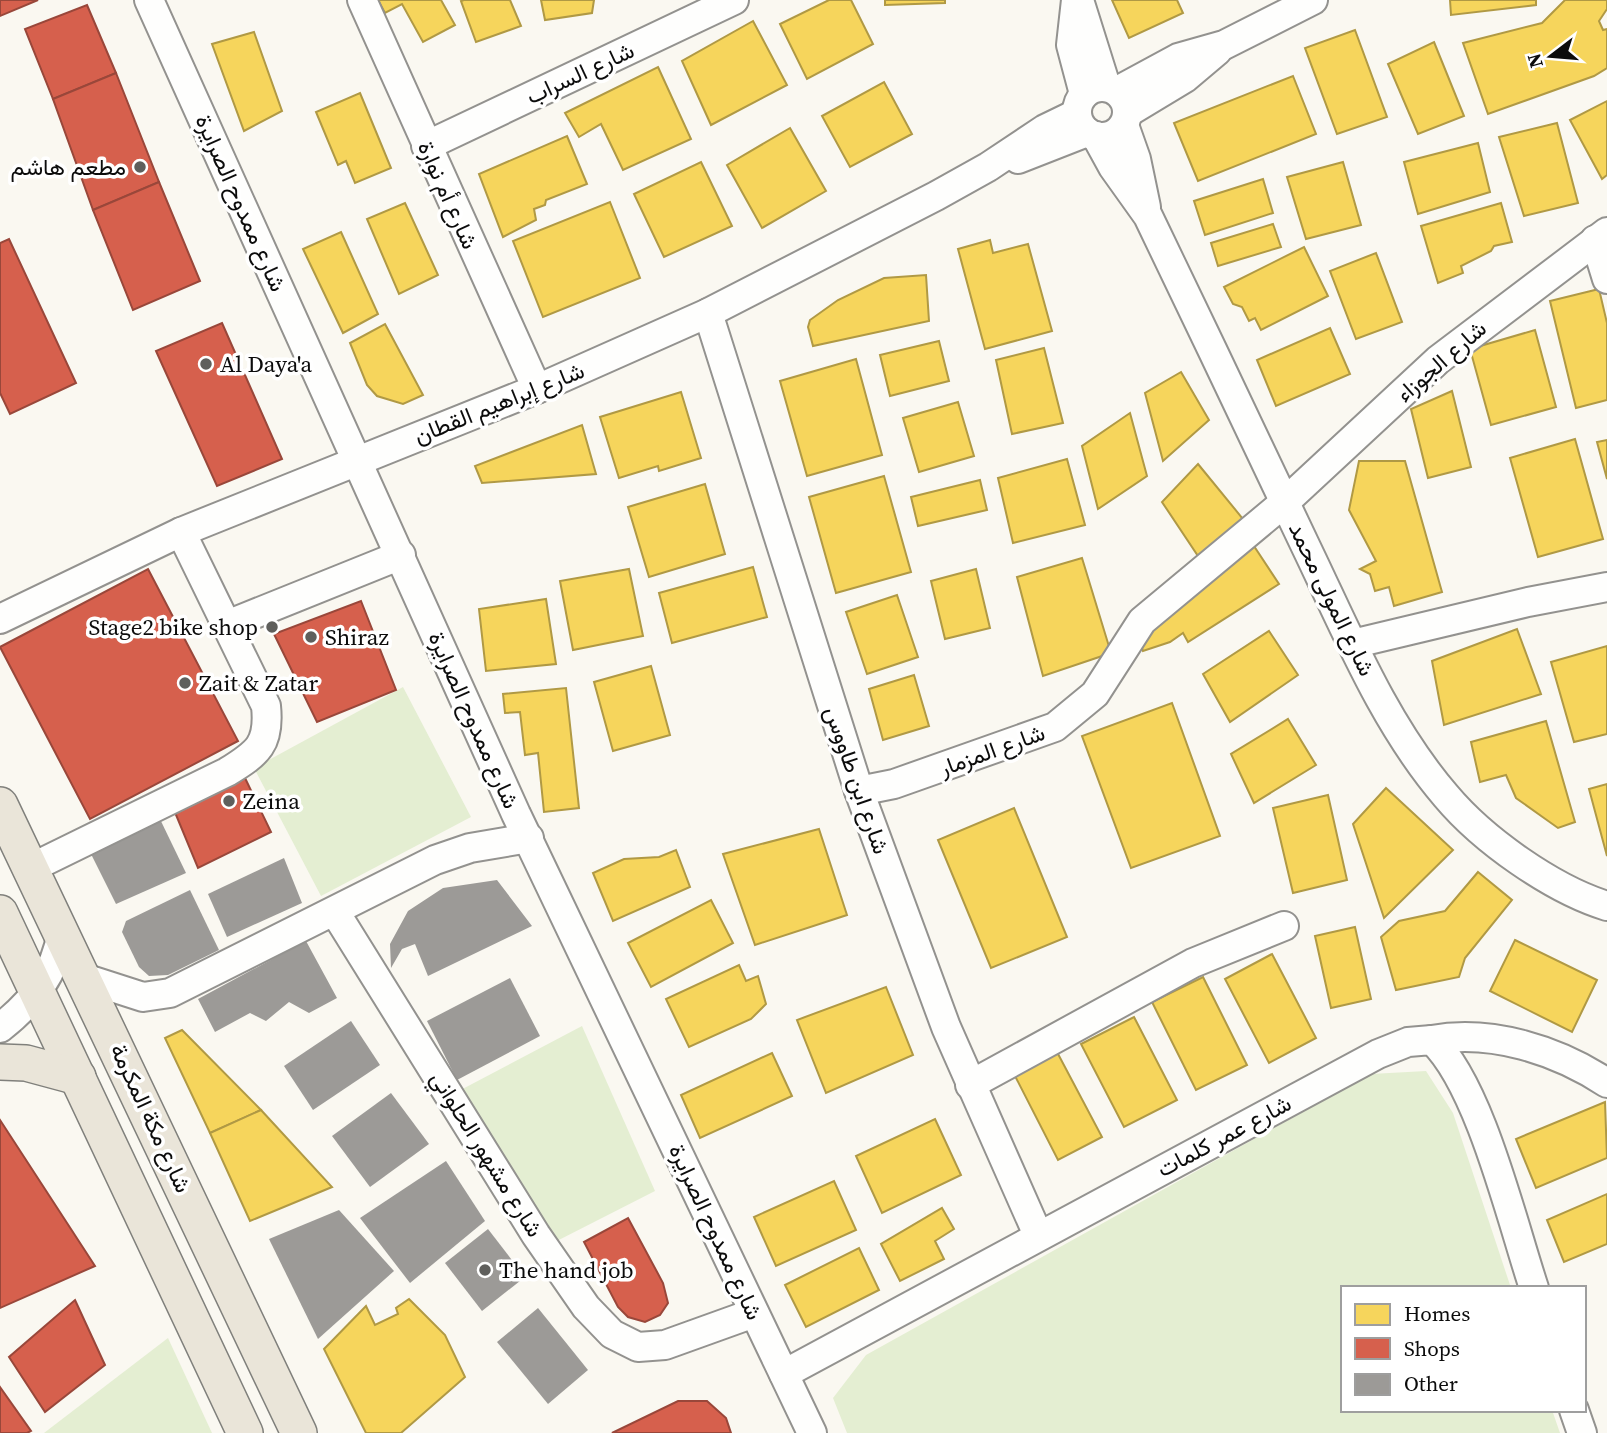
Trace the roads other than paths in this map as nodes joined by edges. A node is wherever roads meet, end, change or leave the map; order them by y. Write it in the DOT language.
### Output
graph roads {
  1 [pos="149,0"];
  2 [pos="362,0"];
  3 [pos="734,0"];
  4 [pos="1077,0"];
  5 [pos="1313,0"];
  6 [pos="1102,112"];
  7 [pos="426,146"];
  8 [pos="1601,236"];
  9 [pos="1607,279"];
  10 [pos="708,313"];
  11 [pos="537,389"];
  12 [pos="358,460"];
  13 [pos="1285,502"];
  14 [pos="181,533"];
  15 [pos="401,555"];
  16 [pos="1607,587"];
  17 [pos="0,619"];
  18 [pos="228,625"];
  19 [pos="1352,643"];
  20 [pos="859,791"];
  21 [pos="0,805"];
  22 [pos="528,838"];
  23 [pos="31,868"];
  24 [pos="1607,906"];
  25 [pos="335,912"];
  26 [pos="0,913"];
  27 [pos="1284,926"];
  28 [pos="62,932"];
  29 [pos="84,978"];
  30 [pos="38,992"];
  31 [pos="0,1028"];
  32 [pos="1432,1040"];
  33 [pos="0,1062"];
  34 [pos="78,1077"];
  35 [pos="1607,1083"];
  36 [pos="970,1085"];
  37 [pos="1038,1235"];
  38 [pos="1533,1286"];
  39 [pos="754,1313"];
  40 [pos="784,1374"];
  41 [pos="1575,1412"];
  42 [pos="245,1433"];
  43 [pos="299,1433"];
  44 [pos="812,1433"];
  45 [pos="1582,1433"];
  1 -- 12 [label="street, شارع ممدوح الصرايرة"];
  2 -- 7 [label="street, شارع أم نوارة"];
  3 -- 7 [label="street, شارع السراب"];
  4 -- 6 [label="street, شارع المولى محمد"];
  5 -- 6 [label="street, شارع إبراهيم القطان"];
  6 -- 10 [label="street, شارع إبراهيم القطان"];
  6 -- 13 [label="street, شارع المولى محمد"];
  7 -- 11 [label="street, شارع أم نوارة"];
  8 -- 9 [label="street"];
  8 -- 13 [label="street, شارع الجوزاء"];
  10 -- 11 [label="street, شارع إبراهيم القطان"];
  10 -- 20 [label="street, شارع ابن طاووس"];
  11 -- 12 [label="street, شارع إبراهيم القطان"];
  12 -- 14 [label="street, شارع إبراهيم القطان"];
  12 -- 15 [label="street, شارع ممدوح الصرايرة"];
  13 -- 19 [label="street, شارع المولى محمد"];
  13 -- 20 [label="street, شارع المزمار"];
  14 -- 17 [label="street, شارع إبراهيم القطان"];
  14 -- 18 [label="street"];
  15 -- 18 [label="street"];
  15 -- 22 [label="street, شارع ممدوح الصرايرة"];
  16 -- 19 [label="street"];
  18 -- 23 [label="street"];
  19 -- 24 [label="street, شارع المولى محمد"];
  20 -- 36 [label="street, شارع ابن طاووس"];
  21 -- 23 [label="main road, شارع مكة المكرمة"];
  22 -- 25 [label="street"];
  22 -- 39 [label="street, شارع ممدوح الصرايرة"];
  23 -- 28 [label="main road, شارع مكة المكرمة"];
  25 -- 29 [label="street"];
  25 -- 39 [label="street, شارع مشهور الحلواني"];
  26 -- 30 [label="main road"];
  27 -- 36 [label="street"];
  28 -- 29 [label="main road, شارع مكة المكرمة"];
  28 -- 30 [label="street"];
  29 -- 43 [label="main road, شارع مكة المكرمة"];
  30 -- 31 [label="street"];
  30 -- 34 [label="main road"];
  32 -- 35 [label="street, شارع عمر كلمات"];
  32 -- 37 [label="street, شارع عمر كلمات"];
  32 -- 38 [label="street"];
  33 -- 34 [label="main road"];
  34 -- 42 [label="main road"];
  36 -- 37 [label="street, شارع ابن طاووس"];
  37 -- 40 [label="street, شارع عمر كلمات"];
  39 -- 40 [label="street, شارع ممدوح الصرايرة"];
  40 -- 44 [label="street, شارع ممدوح الصرايرة"];
  41 -- 45 [label="street"];
}
